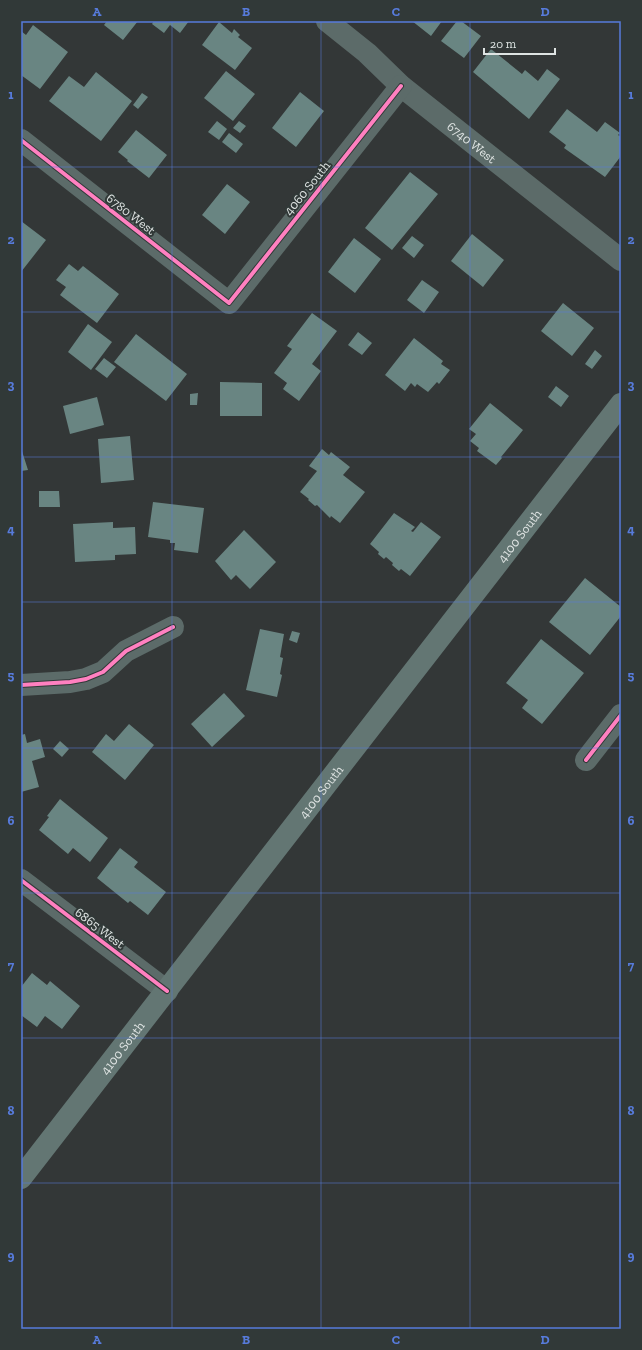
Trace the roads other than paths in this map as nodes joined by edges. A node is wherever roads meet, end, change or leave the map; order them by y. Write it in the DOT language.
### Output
graph roads {
  1 [pos="326,21"];
  2 [pos="401,86"];
  3 [pos="21,140"];
  4 [pos="621,260"];
  5 [pos="229,303"];
  6 [pos="621,404"];
  7 [pos="173,627"];
  8 [pos="21,685"];
  9 [pos="621,715"];
  10 [pos="586,760"];
  11 [pos="21,880"];
  12 [pos="167,991"];
  13 [pos="21,1178"];
  1 -- 2 [label="street, 6740 West"];
  2 -- 4 [label="street, 6740 West"];
  2 -- 5 [label="street, 4060 South"];
  3 -- 5 [label="street, 6780 West"];
  6 -- 12 [label="main road, 4100 South"];
  7 -- 8 [label="street"];
  9 -- 10 [label="street"];
  11 -- 12 [label="street, 6865 West"];
  12 -- 13 [label="main road, 4100 South"];
}
